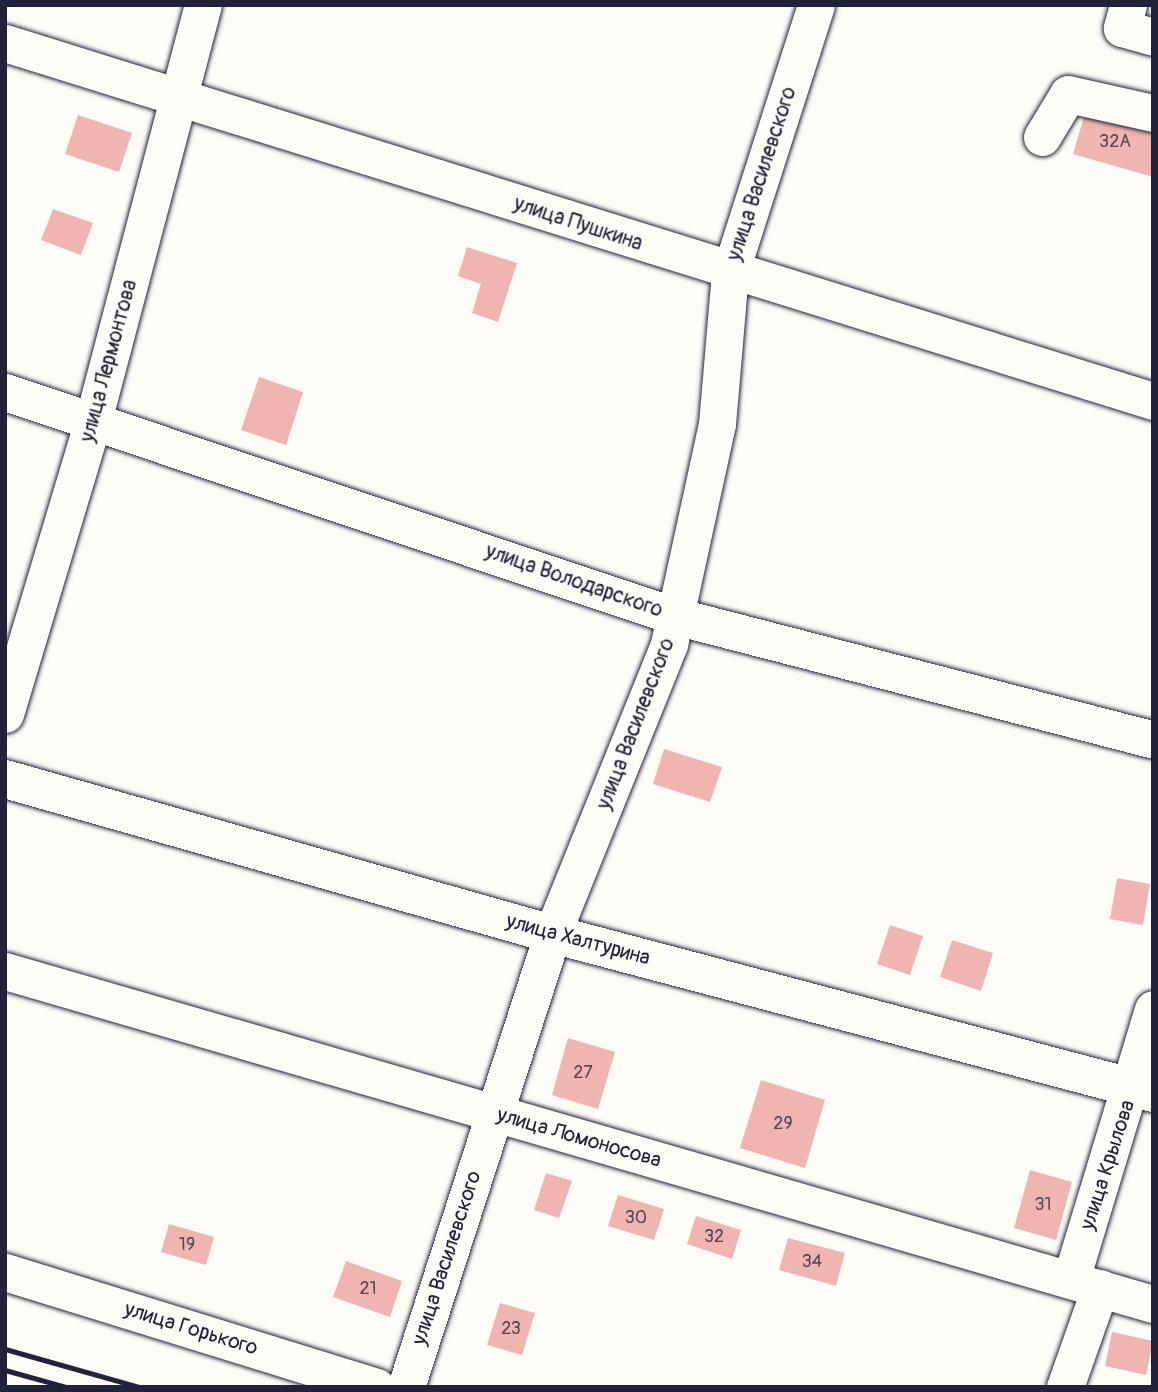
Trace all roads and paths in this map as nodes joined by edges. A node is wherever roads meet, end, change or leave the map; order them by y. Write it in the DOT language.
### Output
graph roads {
  1 [pos="203,5"];
  2 [pos="816,5"];
  3 [pos="1128,5"];
  4 [pos="1153,37"];
  5 [pos="5,43"];
  6 [pos="181,97"];
  7 [pos="1153,113"];
  8 [pos="1042,137"];
  9 [pos="730,273"];
  10 [pos="5,392"];
  11 [pos="1153,401"];
  12 [pos="94,417"];
  13 [pos="675,615"];
  14 [pos="5,714"];
  15 [pos="1153,740"];
  16 [pos="5,779"];
  17 [pos="552,934"];
  18 [pos="5,971"];
  19 [pos="1153,1009"];
  20 [pos="1143,1090"];
  21 [pos="494,1113"];
  22 [pos="5,1272"];
  23 [pos="1085,1284"];
  24 [pos="1153,1304"];
  25 [pos="377,1387"];
  26 [pos="406,1387"];
  27 [pos="1065,1387"];
  1 -- 6 [label="street, улица Лермонтова"];
  2 -- 9 [label="street, улица Василевского"];
  3 -- 4 [label="street"];
  5 -- 6 [label="street, улица Пушкина"];
  6 -- 9 [label="street, улица Пушкина"];
  6 -- 12 [label="street, улица Лермонтова"];
  7 -- 8 [label="street"];
  9 -- 11 [label="street, улица Пушкина"];
  9 -- 13 [label="street, улица Василевского"];
  10 -- 12 [label="street, улица Володарского"];
  12 -- 13 [label="street, улица Володарского"];
  12 -- 14 [label="street, улица Лермонтова"];
  13 -- 15 [label="street, улица Володарского"];
  13 -- 17 [label="street, улица Василевского"];
  16 -- 17 [label="main road, улица Халтурина"];
  17 -- 20 [label="main road, улица Халтурина"];
  17 -- 21 [label="street, улица Василевского"];
  18 -- 21 [label="street, улица Ломоносова"];
  19 -- 20 [label="street, улица Крылова"];
  20 -- 23 [label="street, улица Крылова"];
  21 -- 23 [label="street, улица Ломоносова"];
  21 -- 26 [label="street, улица Василевского"];
  22 -- 25 [label="street, улица Горького"];
  23 -- 24 [label="street, улица Ломоносова"];
  23 -- 27 [label="street, улица Крылова"];
}
